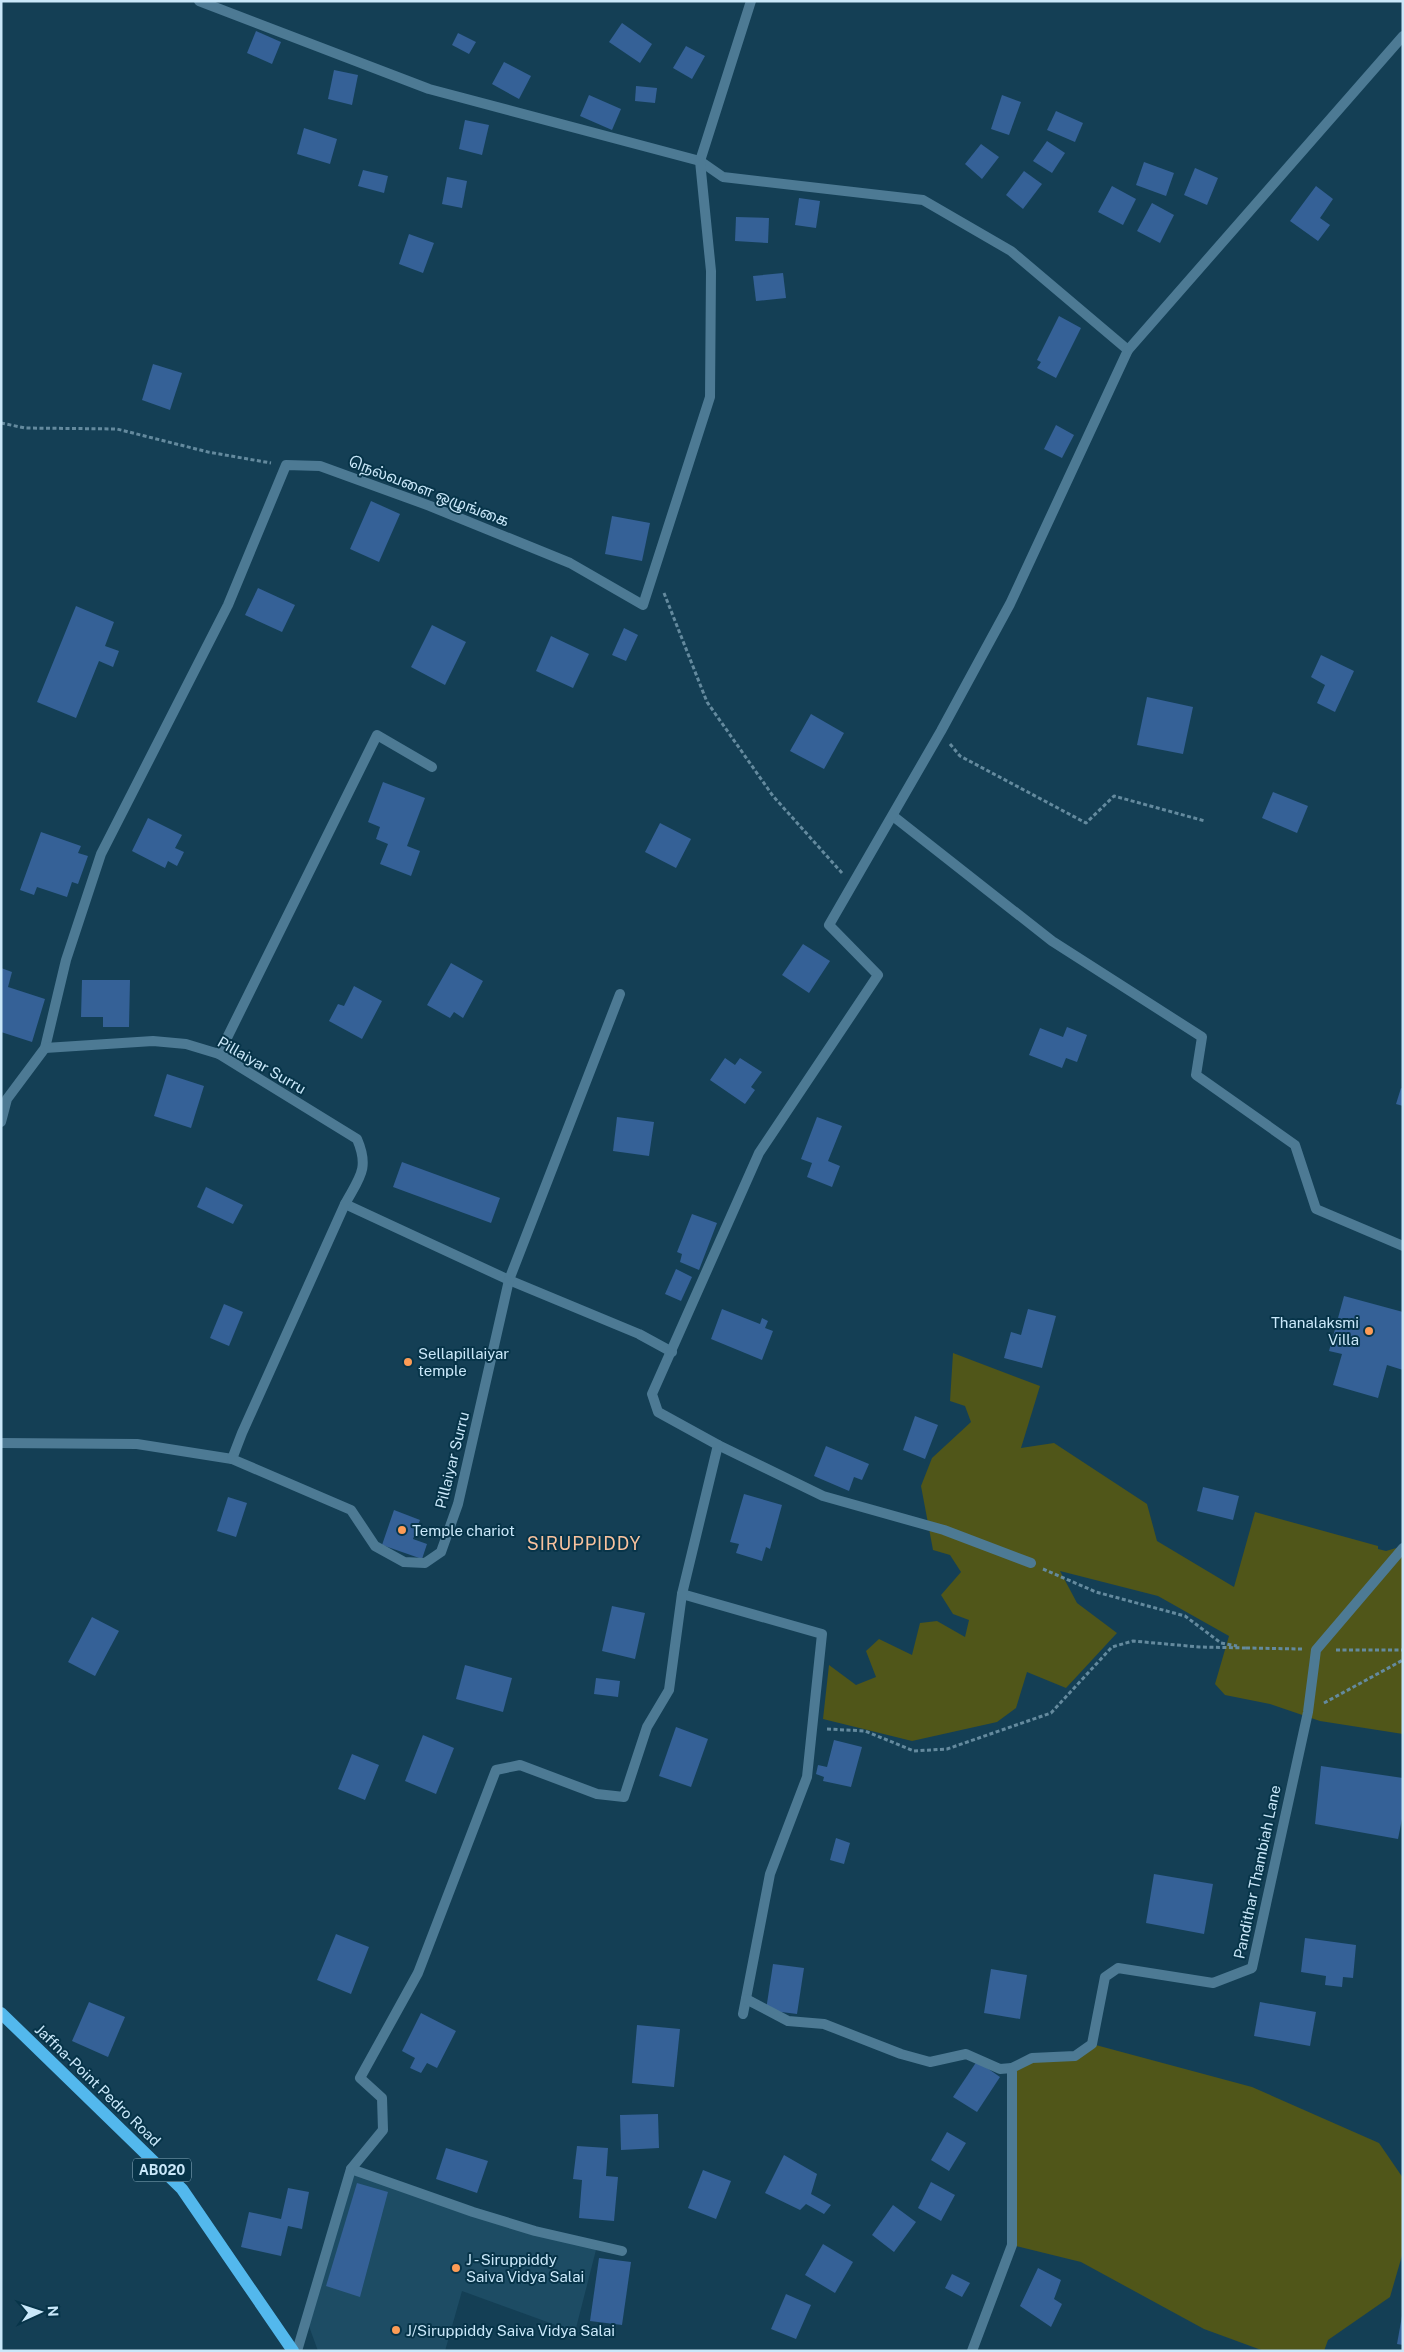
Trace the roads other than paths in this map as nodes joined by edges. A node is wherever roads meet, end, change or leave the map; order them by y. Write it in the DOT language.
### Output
graph roads {
  1 [pos="199,1"];
  2 [pos="751,1"];
  3 [pos="1403,36"];
  4 [pos="700,161"];
  5 [pos="1128,350"];
  6 [pos="432,767"];
  7 [pos="893,816"];
  8 [pos="620,994"];
  9 [pos="45,1048"];
  10 [pos="219,1054"];
  11 [pos="1,1122"];
  12 [pos="346,1204"];
  13 [pos="1403,1246"];
  14 [pos="509,1280"];
  15 [pos="672,1352"];
  16 [pos="1,1443"];
  17 [pos="718,1445"];
  18 [pos="232,1459"];
  19 [pos="1403,1548"];
  20 [pos="1031,1564"];
  21 [pos="682,1594"];
  22 [pos="746,1999"];
  23 [pos="1,2013"];
  24 [pos="743,2014"];
  25 [pos="1012,2068"];
  26 [pos="351,2169"];
  27 [pos="622,2251"];
  28 [pos="293,2351"];
  29 [pos="297,2351"];
  30 [pos="972,2351"];
  1 -- 4 [label="street"];
  2 -- 4 [label="street, நெல்வளை ஒழுங்கை"];
  3 -- 5 [label="street"];
  4 -- 5 [label="street"];
  4 -- 9 [label="street, நெல்வளை ஒழுங்கை"];
  5 -- 7 [label="street"];
  6 -- 10 [label="street"];
  7 -- 13 [label="street"];
  7 -- 15 [label="street"];
  8 -- 14 [label="street, Pillaiyar Surru"];
  9 -- 10 [label="street, Pillaiyar Surru"];
  9 -- 11 [label="street"];
  10 -- 12 [label="street, Pillaiyar Surru"];
  12 -- 14 [label="street"];
  12 -- 18 [label="street, Pillaiyar Surru"];
  14 -- 15 [label="street"];
  14 -- 18 [label="street, Pillaiyar Surru"];
  15 -- 17 [label="street"];
  16 -- 18 [label="street, Pillaiyar Surru"];
  17 -- 20 [label="street"];
  17 -- 21 [label="street"];
  19 -- 25 [label="street, Pandithar Thambiah Lane"];
  21 -- 22 [label="street"];
  21 -- 26 [label="street"];
  22 -- 24 [label="street"];
  22 -- 25 [label="street"];
  23 -- 28 [label="main road, Jaffna-Point Pedro Road / AB020"];
  25 -- 30 [label="street"];
  26 -- 27 [label="street"];
  26 -- 29 [label="street"];
}
